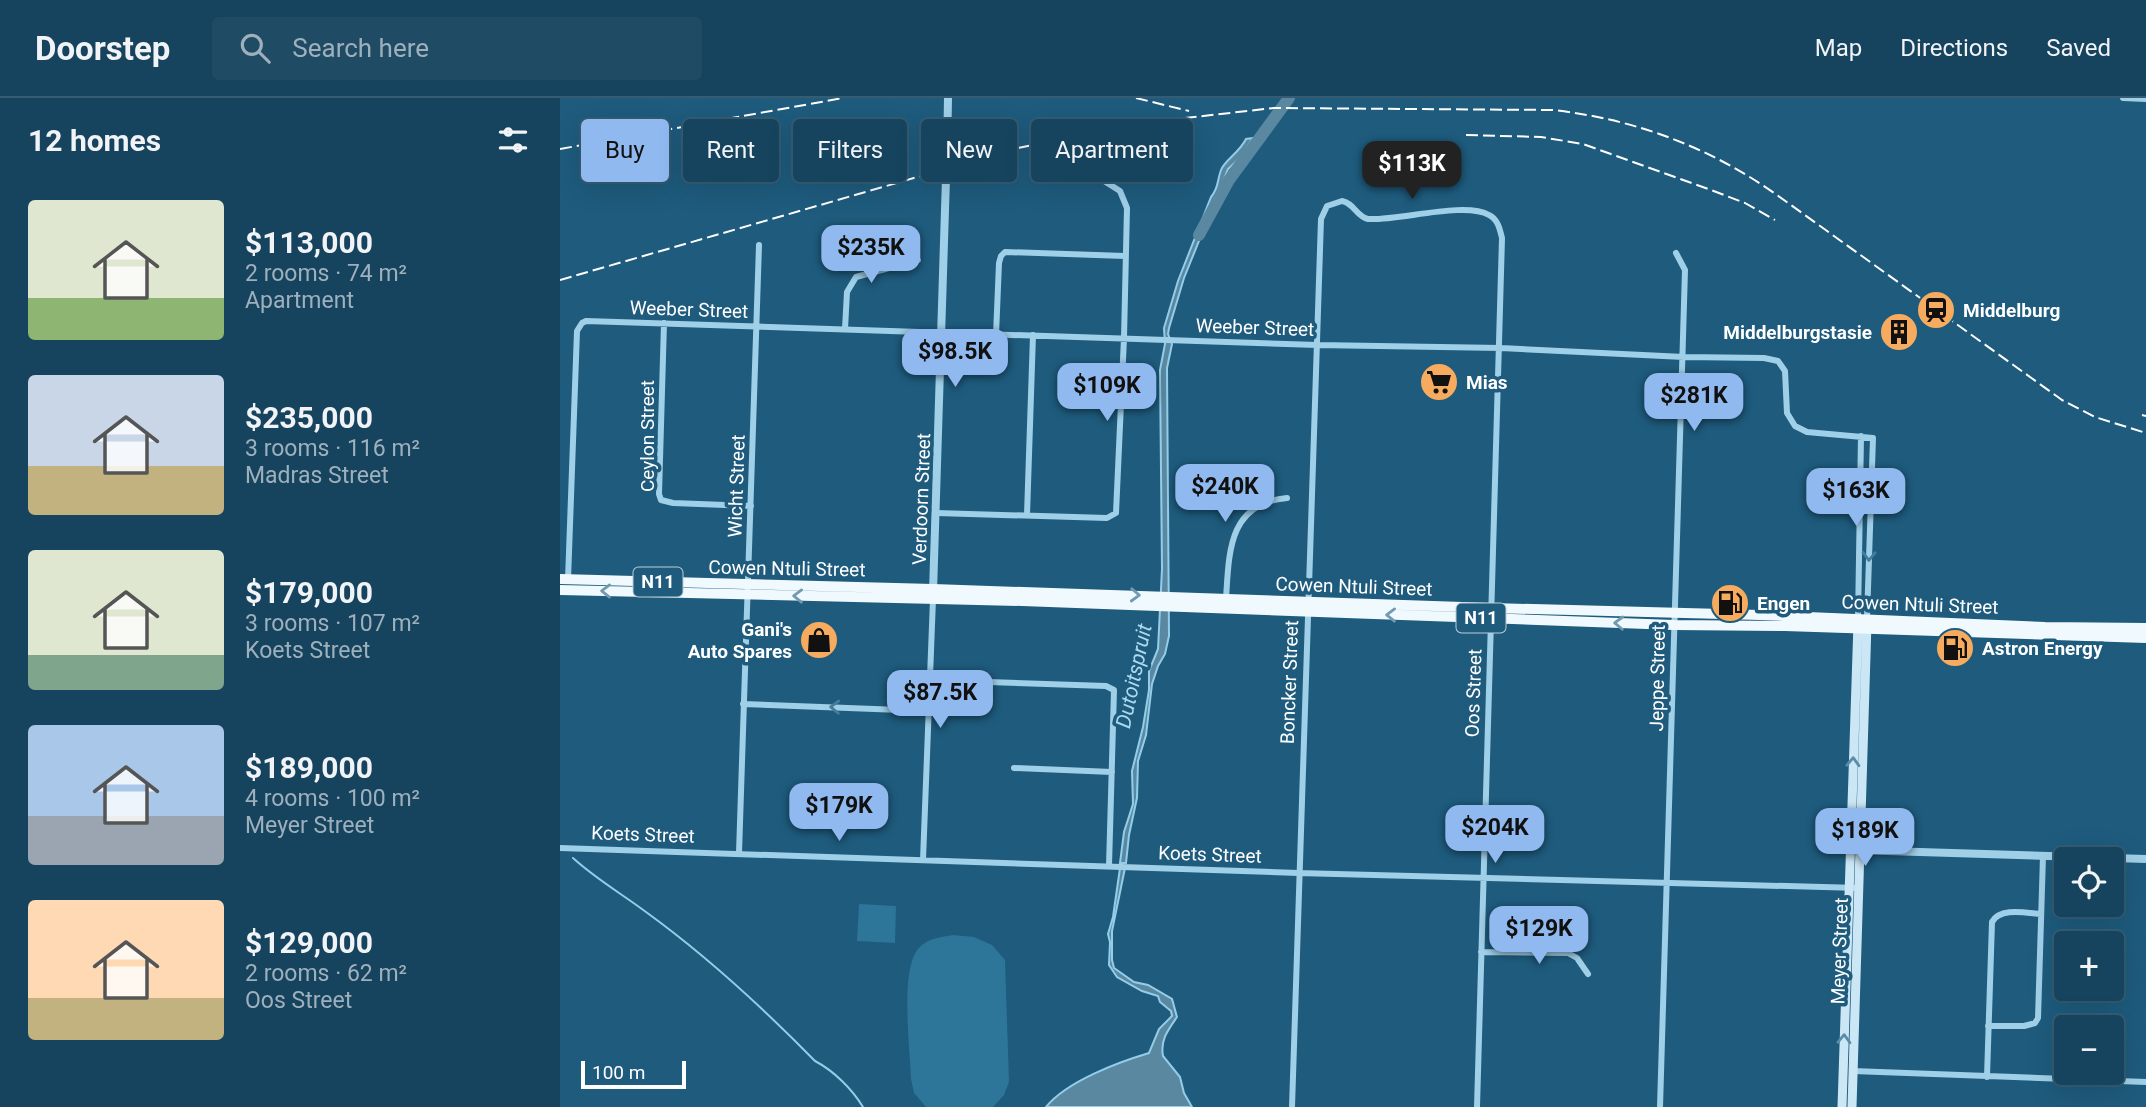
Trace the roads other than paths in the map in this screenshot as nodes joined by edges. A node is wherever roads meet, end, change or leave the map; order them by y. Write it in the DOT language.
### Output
graph roads {
  1 [pos="2123,98"];
  2 [pos="948,99"];
  3 [pos="2146,99"];
  4 [pos="1106,182"];
  5 [pos="1321,217"];
  6 [pos="760,245"];
  7 [pos="1676,253"];
  8 [pos="1125,256"];
  9 [pos="918,260"];
  10 [pos="664,323"];
  11 [pos="757,327"];
  12 [pos="845,329"];
  13 [pos="941,332"];
  14 [pos="996,335"];
  15 [pos="1033,335"];
  16 [pos="1124,338"];
  17 [pos="1317,345"];
  18 [pos="1500,348"];
  19 [pos="1684,357"];
  20 [pos="1861,436"];
  21 [pos="1873,438"];
  22 [pos="1287,498"];
  23 [pos="751,506"];
  24 [pos="936,513"];
  25 [pos="1027,515"];
  26 [pos="564,585"];
  27 [pos="748,590"];
  28 [pos="933,594"];
  29 [pos="1226,599"];
  30 [pos="1176,603"];
  31 [pos="1307,608"];
  32 [pos="1491,613"];
  33 [pos="1674,620"];
  34 [pos="1862,624"];
  35 [pos="2146,628"];
  36 [pos="2146,638"];
  37 [pos="929,680"];
  38 [pos="743,704"];
  39 [pos="927,711"];
  40 [pos="1014,768"];
  41 [pos="1112,772"];
  42 [pos="560,848"];
  43 [pos="1856,850"];
  44 [pos="739,853"];
  45 [pos="2042,856"];
  46 [pos="2146,859"];
  47 [pos="923,860"];
  48 [pos="1113,866"];
  49 [pos="1298,873"];
  50 [pos="1483,879"];
  51 [pos="1668,884"];
  52 [pos="1854,888"];
  53 [pos="2041,914"];
  54 [pos="1481,952"];
  55 [pos="1588,974"];
  56 [pos="1988,1026"];
  57 [pos="1853,1070"];
  58 [pos="1987,1077"];
  59 [pos="2146,1082"];
  60 [pos="1292,1107"];
  61 [pos="1476,1107"];
  62 [pos="1660,1107"];
  63 [pos="1842,1107"];
  64 [pos="1852,1107"];
  1 -- 3 [label="street"];
  2 -- 13 [label="street, Verdoorn Street, bridge"];
  4 -- 8 [label="street"];
  5 -- 17 [label="street, Boncker Street"];
  5 -- 18 [label="street, Oos Street"];
  6 -- 11 [label="street, Wicht Street"];
  7 -- 19 [label="street, Jeppe Street"];
  8 -- 14 [label="street"];
  8 -- 16 [label="street"];
  9 -- 12 [label="street"];
  10 -- 11 [label="street, Weeber Street"];
  10 -- 23 [label="street, Ceylon Street"];
  10 -- 26 [label="street, Weeber Street"];
  11 -- 12 [label="street, Weeber Street"];
  11 -- 23 [label="street, Wicht Street"];
  12 -- 13 [label="street, Weeber Street"];
  13 -- 14 [label="street, Weeber Street"];
  13 -- 24 [label="street, Verdoorn Street"];
  14 -- 15 [label="street, Weeber Street"];
  15 -- 16 [label="street, Weeber Street"];
  15 -- 25 [label="street"];
  16 -- 17 [label="street, Weeber Street"];
  16 -- 25 [label="street"];
  17 -- 18 [label="street, Weeber Street"];
  17 -- 31 [label="street, Boncker Street"];
  18 -- 19 [label="street, Weeber Street"];
  18 -- 32 [label="street, Oos Street"];
  19 -- 20 [label="street, Weeber Street"];
  19 -- 33 [label="street, Jeppe Street"];
  20 -- 21 [label="street, Weeber Street"];
  20 -- 34 [label="street, Meyer Street"];
  21 -- 34 [label="street, Meyer Street, one-way"];
  22 -- 29 [label="street"];
  23 -- 27 [label="street, Wicht Street"];
  24 -- 25 [label="street"];
  24 -- 28 [label="street, Verdoorn Street"];
  26 -- 27 [label="highway, Cowen Ntuli Street / N11"];
  27 -- 28 [label="highway, Cowen Ntuli Street / N11"];
  27 -- 38 [label="street, Wicht Street"];
  28 -- 30 [label="highway, Cowen Ntuli Street / N11"];
  28 -- 37 [label="street, Verdoorn Street"];
  29 -- 30 [label="highway, Cowen Ntuli Street / N11"];
  29 -- 31 [label="highway, Cowen Ntuli Street / N11"];
  30 -- 31 [label="highway, Cowen Ntuli Street / N11"];
  31 -- 32 [label="highway, Cowen Ntuli Street / N11"];
  31 -- 49 [label="street, Boncker Street"];
  32 -- 33 [label="highway, Cowen Ntuli Street / N11"];
  32 -- 50 [label="street, Oos Street"];
  33 -- 34 [label="highway, Cowen Ntuli Street / N11"];
  33 -- 51 [label="street, Jeppe Street"];
  34 -- 35 [label="highway, Cowen Ntuli Street / N11"];
  34 -- 36 [label="highway, Cowen Ntuli Street / N11"];
  34 -- 43 [label="main road, Meyer Street"];
  37 -- 39 [label="street, Verdoorn Street"];
  37 -- 41 [label="street"];
  39 -- 38 [label="street, one-way"];
  38 -- 44 [label="street, Wicht Street"];
  39 -- 47 [label="street, Verdoorn Street"];
  40 -- 41 [label="street"];
  41 -- 48 [label="street"];
  42 -- 44 [label="street, Koets Street"];
  43 -- 45 [label="street"];
  43 -- 52 [label="main road, Meyer Street"];
  44 -- 47 [label="street, Koets Street"];
  45 -- 46 [label="street"];
  45 -- 53 [label="street"];
  47 -- 48 [label="street, Koets Street"];
  48 -- 49 [label="street, Koets Street"];
  49 -- 50 [label="street, Koets Street"];
  49 -- 60 [label="street, Boncker Street"];
  50 -- 51 [label="street, Koets Street"];
  50 -- 54 [label="street, Oos Street"];
  51 -- 52 [label="street, Koets Street"];
  51 -- 62 [label="street, Jeppe Street"];
  52 -- 57 [label="main road, Meyer Street"];
  63 -- 52 [label="main road, one-way"];
  53 -- 56 [label="street"];
  53 -- 56 [label="street"];
  54 -- 55 [label="street"];
  54 -- 61 [label="street, Oos Street"];
  56 -- 58 [label="street"];
  57 -- 58 [label="street"];
  57 -- 64 [label="main road, Meyer Street"];
  58 -- 59 [label="street"];
}
